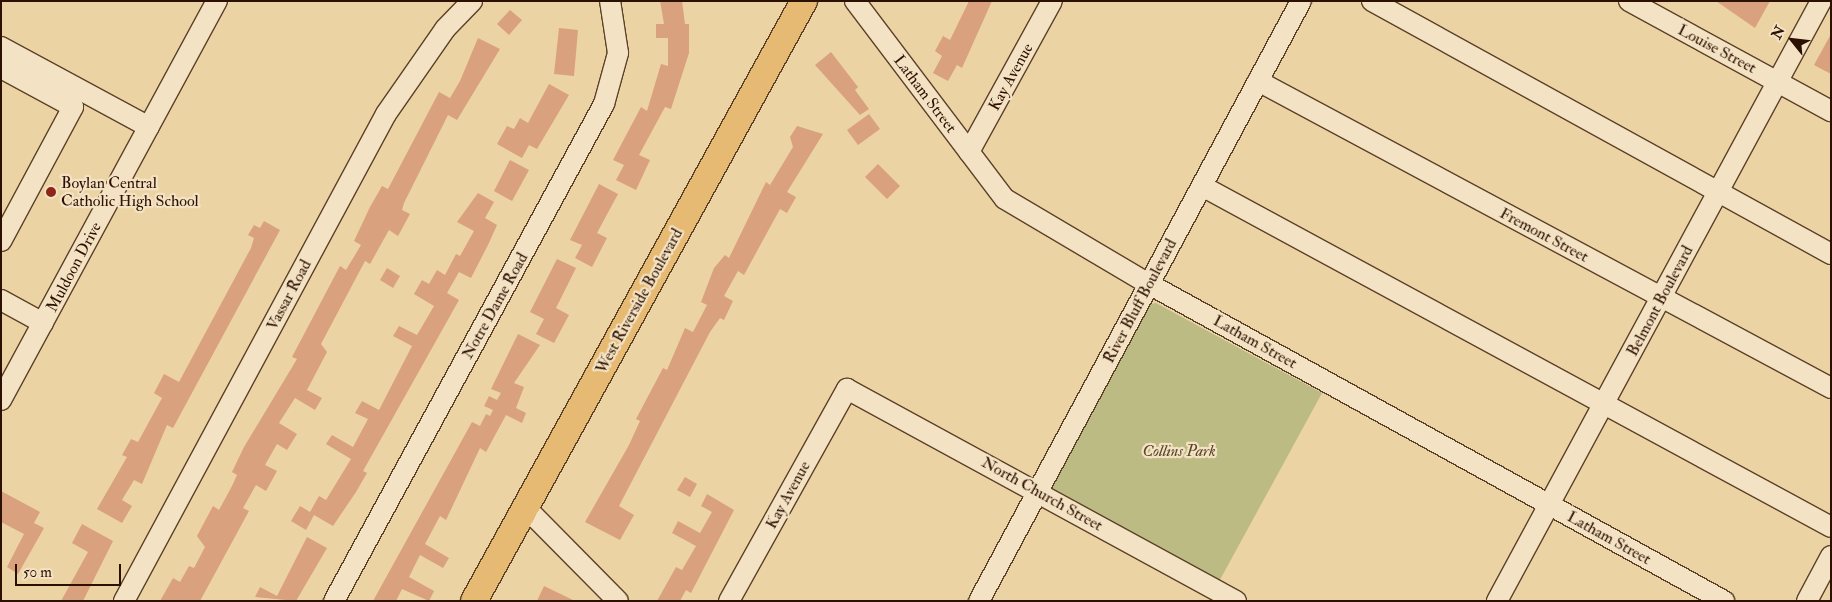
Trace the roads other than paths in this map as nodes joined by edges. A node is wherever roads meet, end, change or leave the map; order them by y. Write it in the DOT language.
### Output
graph roads {
  1 [pos="217,1"];
  2 [pos="472,1"];
  3 [pos="610,1"];
  4 [pos="804,1"];
  5 [pos="855,1"];
  6 [pos="1052,1"];
  7 [pos="1300,1"];
  8 [pos="1372,1"];
  9 [pos="1629,1"];
  10 [pos="1821,1"];
  11 [pos="1,47"];
  12 [pos="1,68"];
  13 [pos="1258,81"];
  14 [pos="1778,82"];
  15 [pos="1831,111"];
  16 [pos="149,127"];
  17 [pos="969,152"];
  18 [pos="1202,186"];
  19 [pos="1719,192"];
  20 [pos="1,241"];
  21 [pos="1831,254"];
  22 [pos="1149,284"];
  23 [pos="1661,298"];
  24 [pos="1,300"];
  25 [pos="43,323"];
  26 [pos="1831,388"];
  27 [pos="848,389"];
  28 [pos="1,400"];
  29 [pos="1605,404"];
  30 [pos="1038,492"];
  31 [pos="1550,506"];
  32 [pos="525,507"];
  33 [pos="1831,527"];
  34 [pos="1831,556"];
  35 [pos="124,601"];
  36 [pos="334,601"];
  37 [pos="474,601"];
  38 [pos="618,601"];
  39 [pos="728,601"];
  40 [pos="979,601"];
  41 [pos="1236,601"];
  42 [pos="1497,601"];
  43 [pos="1724,601"];
  44 [pos="1807,601"];
  1 -- 16 [label="street, Muldoon Drive"];
  2 -- 35 [label="street, Vassar Road"];
  3 -- 36 [label="street, Notre Dame Road"];
  4 -- 32 [label="main road, West Riverside Boulevard"];
  5 -- 17 [label="street, Latham Street"];
  6 -- 17 [label="street, Kay Avenue"];
  7 -- 13 [label="street, River Bluff Boulevard"];
  8 -- 19 [label="street"];
  9 -- 14 [label="street, Louise Street"];
  10 -- 14 [label="street, Belmont Boulevard"];
  11 -- 16 [label="street"];
  12 -- 20 [label="street"];
  13 -- 18 [label="street, River Bluff Boulevard"];
  13 -- 23 [label="street, Fremont Street"];
  14 -- 15 [label="street, Louise Street"];
  14 -- 19 [label="street, Belmont Boulevard"];
  16 -- 25 [label="street, Muldoon Drive"];
  17 -- 22 [label="street, Latham Street"];
  18 -- 22 [label="street, River Bluff Boulevard"];
  18 -- 29 [label="street"];
  19 -- 21 [label="street"];
  19 -- 23 [label="street, Belmont Boulevard"];
  22 -- 30 [label="street, River Bluff Boulevard"];
  22 -- 31 [label="street, Latham Street"];
  23 -- 26 [label="street, Fremont Street"];
  23 -- 29 [label="street, Belmont Boulevard"];
  24 -- 25 [label="street"];
  25 -- 28 [label="street, Muldoon Drive"];
  27 -- 30 [label="street, North Church Street"];
  27 -- 39 [label="street, Kay Avenue"];
  29 -- 31 [label="street, Belmont Boulevard"];
  29 -- 33 [label="street"];
  30 -- 40 [label="street, River Bluff Boulevard"];
  30 -- 41 [label="street, North Church Street"];
  31 -- 42 [label="street, Belmont Boulevard"];
  31 -- 43 [label="street, Latham Street"];
  32 -- 37 [label="main road, West Riverside Boulevard"];
  32 -- 38 [label="street"];
  34 -- 44 [label="street"];
}
